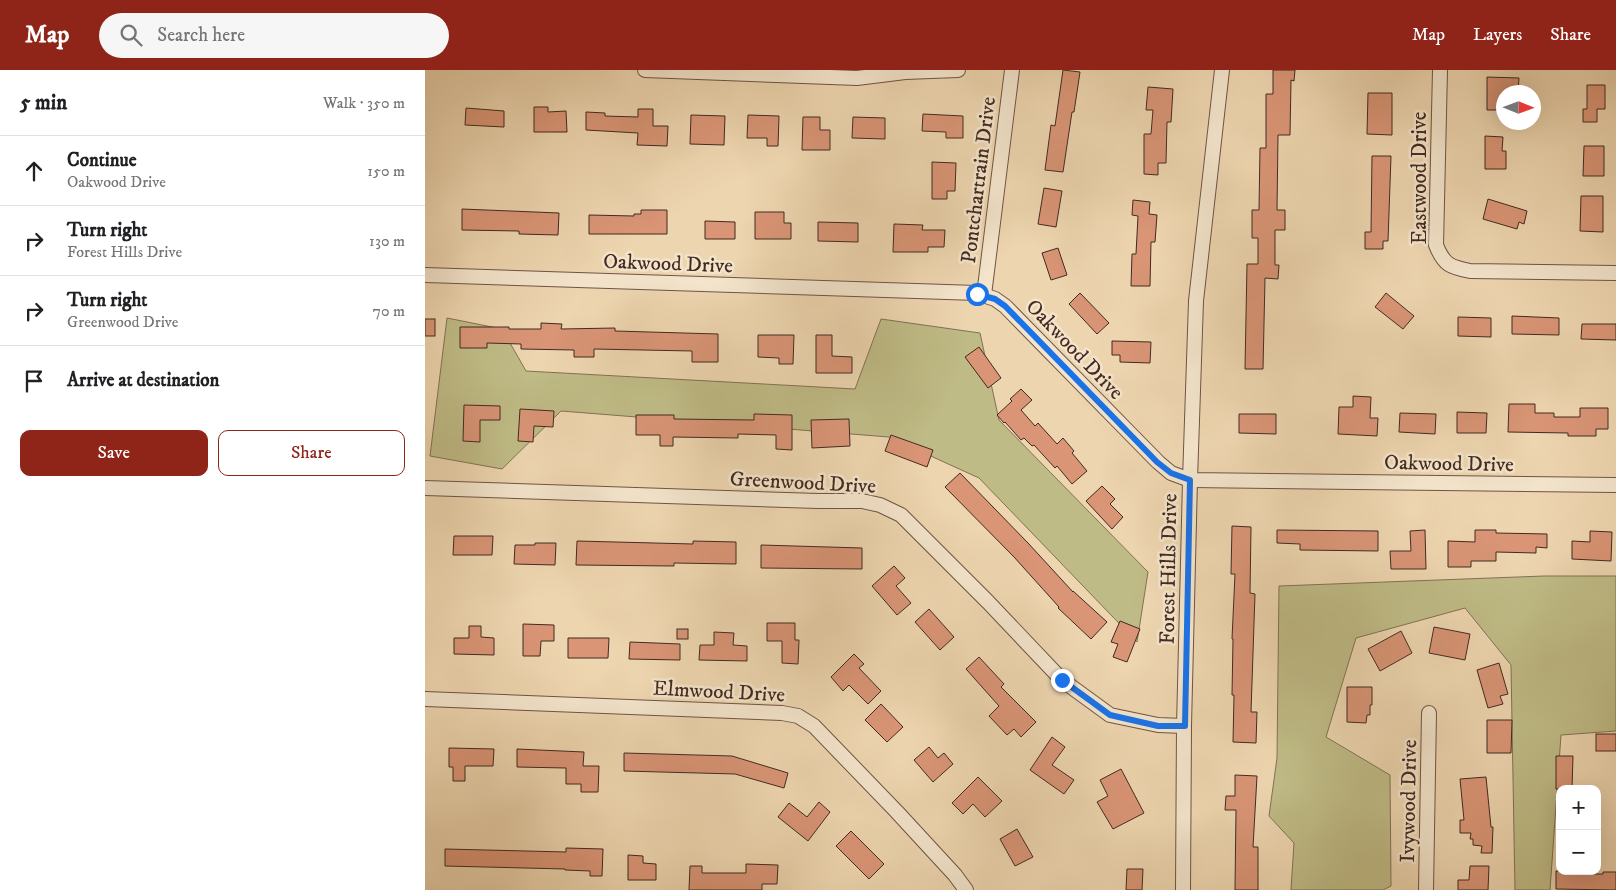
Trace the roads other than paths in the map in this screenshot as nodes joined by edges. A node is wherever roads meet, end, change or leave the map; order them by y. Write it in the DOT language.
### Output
graph roads {
  1 [pos="645,70"];
  2 [pos="958,70"];
  3 [pos="1012,70"];
  4 [pos="1222,70"];
  5 [pos="1439,70"];
  6 [pos="1616,273"];
  7 [pos="425,275"];
  8 [pos="984,295"];
  9 [pos="1190,480"];
  10 [pos="1616,485"];
  11 [pos="425,488"];
  12 [pos="425,699"];
  13 [pos="1429,713"];
  14 [pos="1185,726"];
  15 [pos="967,890"];
  16 [pos="1183,890"];
  17 [pos="1426,890"];
  1 -- 2 [label="street"];
  3 -- 8 [label="street, Pontchartrain Drive"];
  4 -- 9 [label="street, Forest Hills Drive"];
  5 -- 6 [label="street, Eastwood Drive"];
  7 -- 8 [label="street, Oakwood Drive"];
  8 -- 9 [label="street, Oakwood Drive"];
  9 -- 10 [label="street, Oakwood Drive"];
  9 -- 14 [label="street, Forest Hills Drive"];
  11 -- 14 [label="street, Greenwood Drive"];
  12 -- 15 [label="street, Elmwood Drive"];
  13 -- 17 [label="street, Ivywood Drive"];
  14 -- 16 [label="street, Forest Hills Drive"];
}
